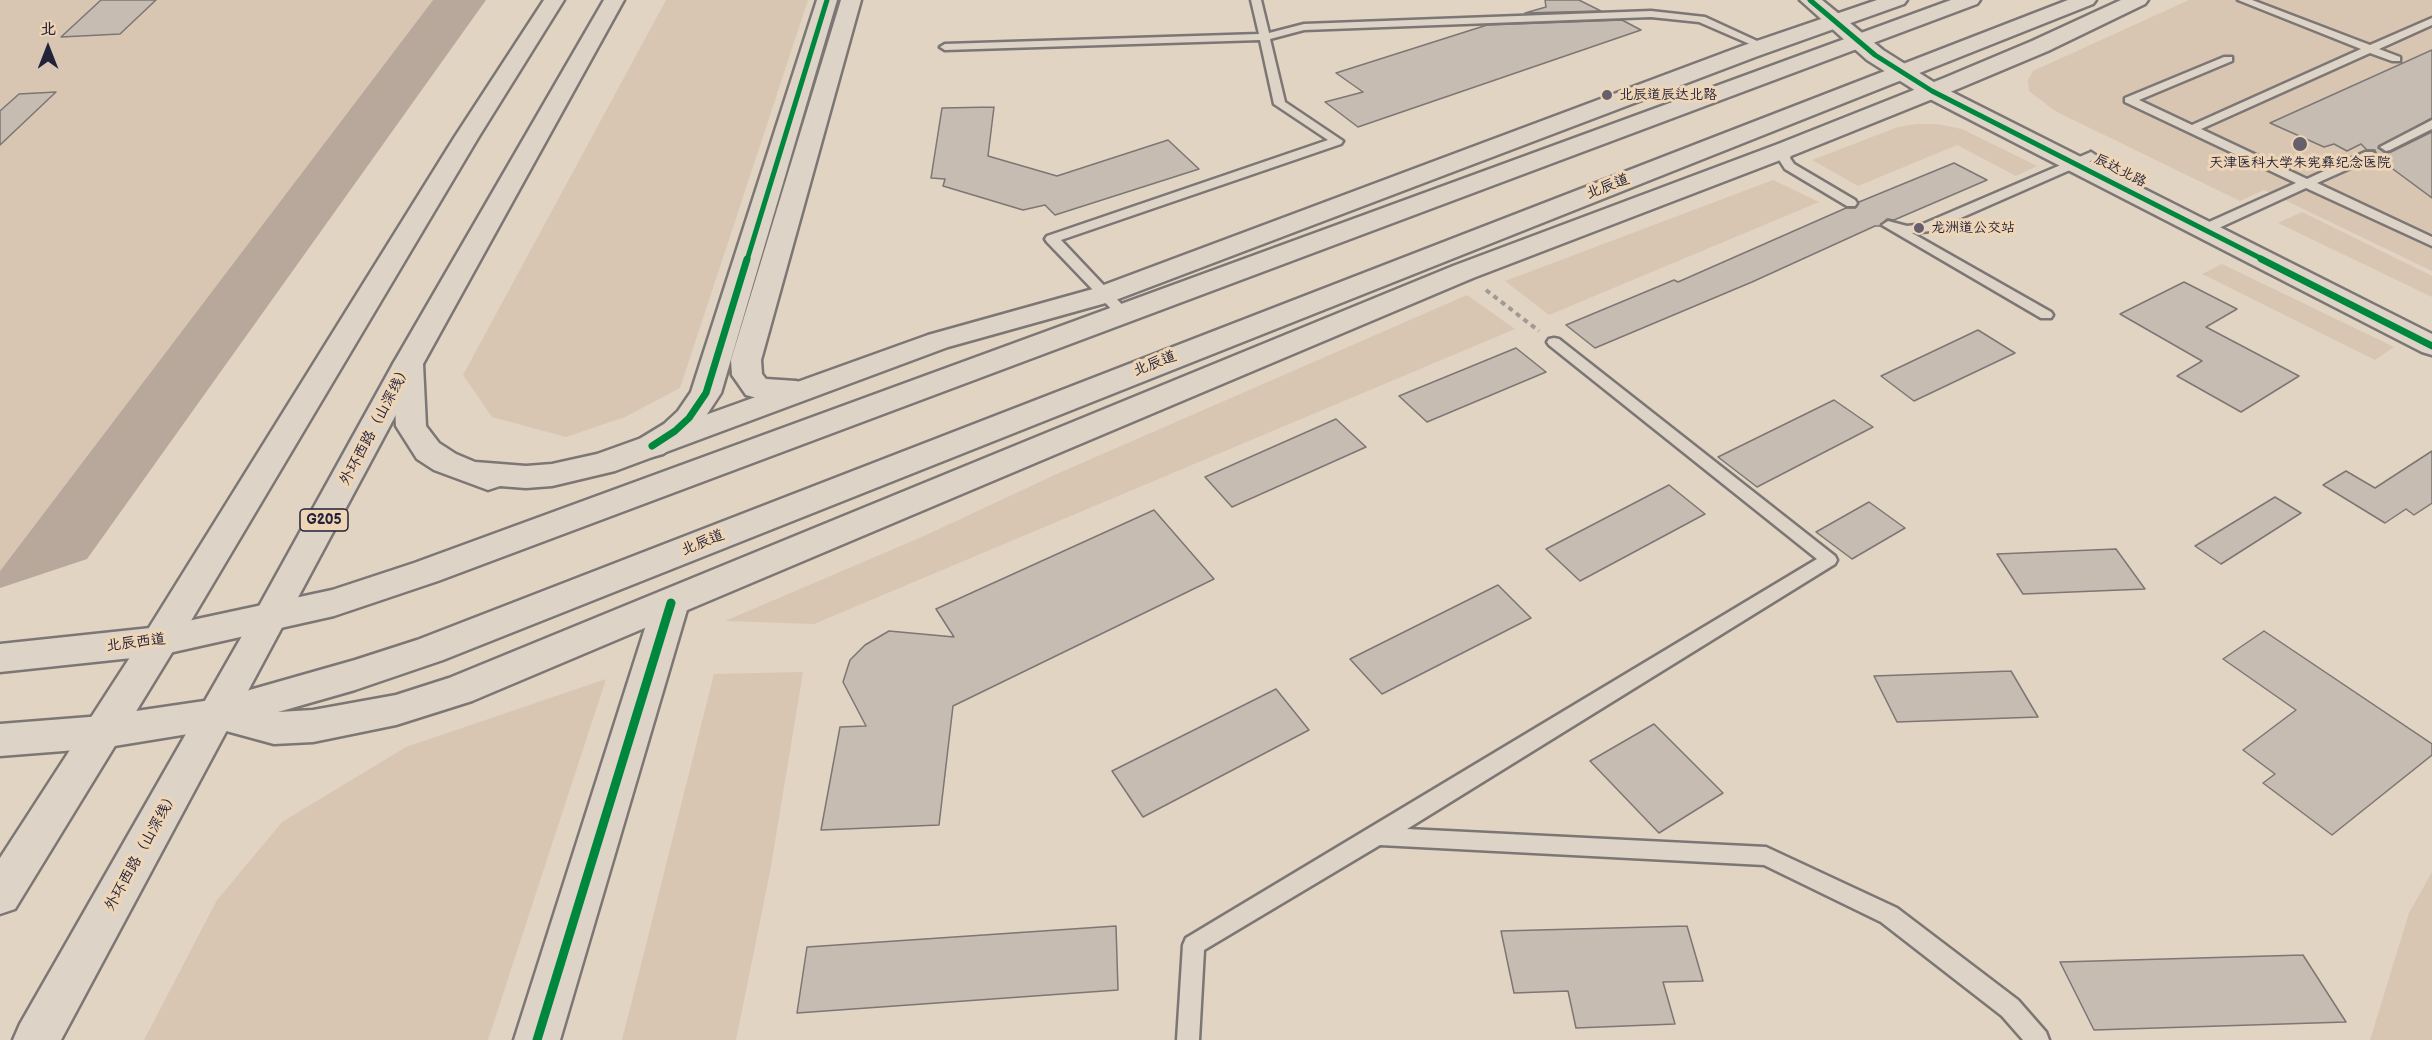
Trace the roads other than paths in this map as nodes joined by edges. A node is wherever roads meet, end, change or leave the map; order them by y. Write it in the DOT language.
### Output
graph roads {
  1 [pos="554,0"];
  2 [pos="614,0"];
  3 [pos="827,0"];
  4 [pos="851,0"];
  5 [pos="1256,0"];
  6 [pos="1810,0"];
  7 [pos="1897,0"];
  8 [pos="1970,0"];
  9 [pos="2086,0"];
  10 [pos="2138,0"];
  11 [pos="2242,0"];
  12 [pos="2432,21"];
  13 [pos="1852,23"];
  14 [pos="1265,37"];
  15 [pos="1763,46"];
  16 [pos="945,47"];
  17 [pos="2370,49"];
  18 [pos="2228,59"];
  19 [pos="2396,59"];
  20 [pos="1927,78"];
  21 [pos="2432,124"];
  22 [pos="2190,130"];
  23 [pos="2386,147"];
  24 [pos="1787,149"];
  25 [pos="2369,155"];
  26 [pos="2083,160"];
  27 [pos="2307,184"];
  28 [pos="1851,203"];
  29 [pos="2213,226"];
  30 [pos="2432,242"];
  31 [pos="1113,304"];
  32 [pos="2046,315"];
  33 [pos="2432,328"];
  34 [pos="1554,342"];
  35 [pos="2432,346"];
  36 [pos="408,364"];
  37 [pos="796,392"];
  38 [pos="652,446"];
  39 [pos="720,465"];
  40 [pos="468,472"];
  41 [pos="671,603"];
  42 [pos="271,618"];
  43 [pos="160,641"];
  44 [pos="0,658"];
  45 [pos="218,714"];
  46 [pos="102,732"];
  47 [pos="0,740"];
  48 [pos="1377,836"];
  49 [pos="0,895"];
  50 [pos="36,1040"];
  51 [pos="537,1040"];
  52 [pos="1188,1040"];
  53 [pos="2038,1040"];
  1 -- 43 [label="main road"];
  2 -- 36 [label="main road, 外环西路（山深线） / G205"];
  3 -- 38 [label="main road"];
  4 -- 37 [label="main road"];
  5 -- 14 [label="lane"];
  6 -- 13 [label="main road, 辰达北路"];
  7 -- 13 [label="main road"];
  8 -- 13 [label="main road"];
  9 -- 20 [label="main road, 北辰道"];
  10 -- 20 [label="main road"];
  11 -- 17 [label="lane"];
  12 -- 17 [label="lane"];
  13 -- 15 [label="main road"];
  13 -- 20 [label="main road, 辰达北路"];
  13 -- 31 [label="main road"];
  14 -- 15 [label="lane"];
  14 -- 16 [label="lane"];
  14 -- 31 [label="lane"];
  15 -- 31 [label="main road"];
  17 -- 19 [label="lane"];
  17 -- 22 [label="lane"];
  18 -- 22 [label="lane"];
  20 -- 24 [label="main road"];
  20 -- 26 [label="main road, 辰达北路"];
  20 -- 45 [label="main road, 北辰道"];
  21 -- 23 [label="lane"];
  22 -- 27 [label="lane"];
  24 -- 28 [label="lane"];
  24 -- 41 [label="main road"];
  25 -- 27 [label="lane"];
  26 -- 29 [label="main road, 辰达北路"];
  26 -- 32 [label="lane"];
  27 -- 29 [label="lane"];
  27 -- 30 [label="lane"];
  29 -- 33 [label="main road, 辰达北路"];
  29 -- 35 [label="main road, 辰达北路"];
  31 -- 37 [label="main road"];
  31 -- 39 [label="main road"];
  34 -- 48 [label="lane"];
  36 -- 40 [label="main road"];
  36 -- 42 [label="main road, 外环西路（山深线） / G205"];
  37 -- 38 [label="main road"];
  38 -- 40 [label="main road"];
  39 -- 40 [label="main road"];
  39 -- 42 [label="main road"];
  41 -- 45 [label="main road"];
  41 -- 51 [label="main road"];
  42 -- 43 [label="main road, 北辰西道"];
  42 -- 45 [label="main road, 外环西路（山深线） / G205"];
  43 -- 44 [label="main road, 北辰西道"];
  43 -- 46 [label="main road"];
  45 -- 46 [label="main road"];
  45 -- 50 [label="main road, 外环西路（山深线） / G205"];
  46 -- 47 [label="main road"];
  46 -- 49 [label="main road"];
  48 -- 52 [label="lane"];
  48 -- 53 [label="lane"];
}
